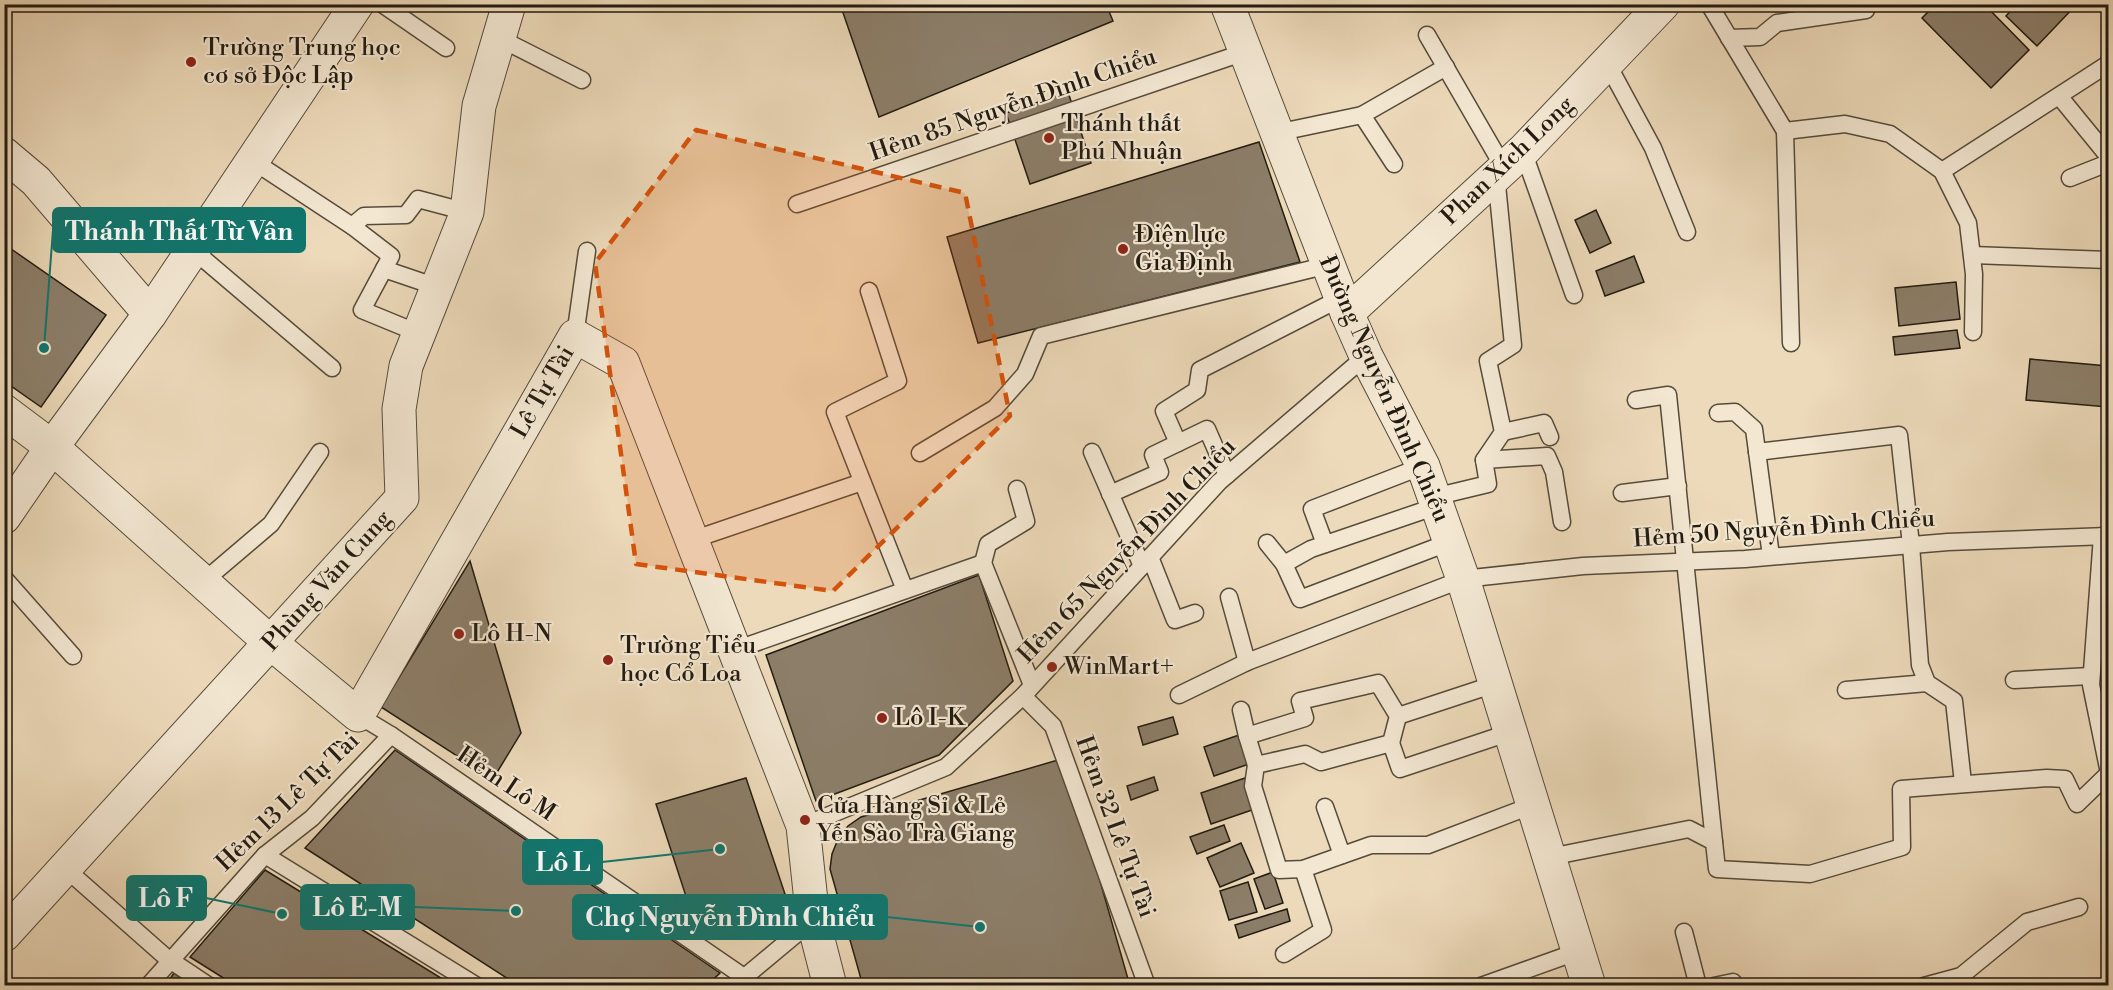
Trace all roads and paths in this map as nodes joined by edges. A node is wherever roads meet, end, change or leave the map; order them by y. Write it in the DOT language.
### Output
graph roads {
  1 [pos="357,4"];
  2 [pos="382,4"];
  3 [pos="509,4"];
  4 [pos="1227,4"];
  5 [pos="1663,4"];
  6 [pos="1708,4"];
  7 [pos="1863,7"];
  8 [pos="1427,35"];
  9 [pos="499,38"];
  10 [pos="1729,38"];
  11 [pos="447,48"];
  12 [pos="1245,52"];
  13 [pos="1607,63"];
  14 [pos="2109,64"];
  15 [pos="1446,67"];
  16 [pos="582,80"];
  17 [pos="2059,96"];
  18 [pos="1362,115"];
  19 [pos="1785,131"];
  20 [pos="1276,133"];
  21 [pos="4,154"];
  22 [pos="2109,156"];
  23 [pos="253,161"];
  24 [pos="2109,163"];
  25 [pos="1394,164"];
  26 [pos="1508,165"];
  27 [pos="1942,171"];
  28 [pos="2070,178"];
  29 [pos="797,204"];
  30 [pos="467,212"];
  31 [pos="352,226"];
  32 [pos="1687,232"];
  33 [pos="194,250"];
  34 [pos="587,251"];
  35 [pos="1972,255"];
  36 [pos="2109,260"];
  37 [pos="1328,265"];
  38 [pos="384,269"];
  39 [pos="437,287"];
  40 [pos="869,291"];
  41 [pos="1574,295"];
  42 [pos="1344,305"];
  43 [pos="150,314"];
  44 [pos="1973,332"];
  45 [pos="418,333"];
  46 [pos="575,336"];
  47 [pos="1791,343"];
  48 [pos="1366,356"];
  49 [pos="332,368"];
  50 [pos="1636,400"];
  51 [pos="4,411"];
  52 [pos="1718,413"];
  53 [pos="1503,432"];
  54 [pos="1550,437"];
  55 [pos="1178,443"];
  56 [pos="52,447"];
  57 [pos="320,452"];
  58 [pos="1092,452"];
  59 [pos="1757,452"];
  60 [pos="921,453"];
  61 [pos="1484,460"];
  62 [pos="1423,466"];
  63 [pos="1227,475"];
  64 [pos="862,483"];
  65 [pos="1677,486"];
  66 [pos="1017,489"];
  67 [pos="1623,493"];
  68 [pos="1110,494"];
  69 [pos="1436,502"];
  70 [pos="4,517"];
  71 [pos="1562,522"];
  72 [pos="2105,536"];
  73 [pos="692,540"];
  74 [pos="1450,542"];
  75 [pos="1268,543"];
  76 [pos="1325,544"];
  77 [pos="1911,545"];
  78 [pos="1771,556"];
  79 [pos="1686,561"];
  80 [pos="1146,562"];
  81 [pos="982,563"];
  82 [pos="1284,564"];
  83 [pos="4,578"];
  84 [pos="1463,579"];
  85 [pos="204,581"];
  86 [pos="905,590"];
  87 [pos="1229,597"];
  88 [pos="1195,613"];
  89 [pos="271,643"];
  90 [pos="735,650"];
  91 [pos="73,656"];
  92 [pos="1247,662"];
  93 [pos="2091,676"];
  94 [pos="2014,680"];
  95 [pos="1927,683"];
  96 [pos="1495,684"];
  97 [pos="1846,690"];
  98 [pos="1028,691"];
  99 [pos="1179,695"];
  100 [pos="1241,710"];
  101 [pos="358,715"];
  102 [pos="1398,716"];
  103 [pos="1511,732"];
  104 [pos="391,735"];
  105 [pos="1247,736"];
  106 [pos="1391,743"];
  107 [pos="1256,765"];
  108 [pos="2109,768"];
  109 [pos="2109,774"];
  110 [pos="1963,783"];
  111 [pos="1533,804"];
  112 [pos="1325,807"];
  113 [pos="803,826"];
  114 [pos="1714,842"];
  115 [pos="265,855"];
  116 [pos="1342,855"];
  117 [pos="1550,857"];
  118 [pos="1303,868"];
  119 [pos="66,869"];
  120 [pos="2079,907"];
  121 [pos="813,920"];
  122 [pos="1684,932"];
  123 [pos="5,934"];
  124 [pos="1579,951"];
  125 [pos="1284,954"];
  126 [pos="173,962"];
  127 [pos="739,981"];
  128 [pos="1962,981"];
  129 [pos="148,986"];
  130 [pos="210,986"];
  131 [pos="477,986"];
  132 [pos="830,986"];
  133 [pos="1147,986"];
  134 [pos="1481,986"];
  135 [pos="1589,986"];
  136 [pos="1698,986"];
  137 [pos="1714,986"];
  138 [pos="1733,986"];
  139 [pos="1924,986"];
  1 -- 23 [label="street"];
  2 -- 11 [label="lane"];
  3 -- 9 [label="street, Phùng Văn Cung"];
  4 -- 12 [label="street, Đường Nguyễn Đình Chiểu"];
  5 -- 13 [label="street, Phan Xích Long"];
  6 -- 10 [label="lane"];
  7 -- 10 [label="lane"];
  8 -- 15 [label="lane"];
  9 -- 16 [label="lane"];
  9 -- 30 [label="street, Phùng Văn Cung"];
  10 -- 19 [label="lane"];
  12 -- 20 [label="street, Đường Nguyễn Đình Chiểu"];
  12 -- 29 [label="lane, Hẻm 85 Nguyễn Đình Chiểu"];
  13 -- 26 [label="street, Phan Xích Long"];
  13 -- 32 [label="lane"];
  14 -- 17 [label="lane"];
  15 -- 18 [label="lane"];
  15 -- 26 [label="lane"];
  17 -- 22 [label="lane"];
  17 -- 27 [label="lane"];
  18 -- 20 [label="lane"];
  18 -- 25 [label="lane"];
  19 -- 27 [label="lane"];
  19 -- 47 [label="lane"];
  20 -- 37 [label="street, Đường Nguyễn Đình Chiểu"];
  21 -- 43 [label="street"];
  23 -- 31 [label="lane"];
  23 -- 33 [label="street"];
  24 -- 28 [label="lane"];
  26 -- 41 [label="lane"];
  26 -- 42 [label="street, Phan Xích Long"];
  26 -- 53 [label="lane"];
  27 -- 35 [label="lane"];
  30 -- 31 [label="lane"];
  30 -- 39 [label="street, Phùng Văn Cung"];
  31 -- 38 [label="lane"];
  33 -- 43 [label="street"];
  33 -- 49 [label="lane"];
  34 -- 46 [label="lane"];
  35 -- 36 [label="lane"];
  35 -- 44 [label="lane"];
  37 -- 42 [label="street, Đường Nguyễn Đình Chiểu"];
  37 -- 60 [label="lane"];
  38 -- 39 [label="lane"];
  38 -- 45 [label="lane"];
  39 -- 45 [label="street, Phùng Văn Cung"];
  40 -- 64 [label="lane"];
  42 -- 48 [label="street, Đường Nguyễn Đình Chiểu"];
  42 -- 55 [label="lane"];
  43 -- 56 [label="street"];
  45 -- 89 [label="street, Phùng Văn Cung"];
  46 -- 73 [label="street, Lê Tự Tài"];
  46 -- 101 [label="street, Lê Tự Tài"];
  48 -- 62 [label="street, Đường Nguyễn Đình Chiểu"];
  48 -- 63 [label="lane, Hẻm 65 Nguyễn Đình Chiểu"];
  50 -- 65 [label="lane"];
  51 -- 56 [label="street"];
  52 -- 59 [label="lane"];
  53 -- 54 [label="lane"];
  53 -- 61 [label="lane"];
  55 -- 63 [label="lane"];
  55 -- 68 [label="lane"];
  56 -- 70 [label="street"];
  56 -- 85 [label="street"];
  57 -- 85 [label="lane"];
  58 -- 68 [label="lane"];
  59 -- 77 [label="lane"];
  59 -- 78 [label="lane"];
  61 -- 69 [label="lane"];
  61 -- 71 [label="lane"];
  62 -- 69 [label="street, Đường Nguyễn Đình Chiểu"];
  62 -- 76 [label="lane"];
  63 -- 80 [label="lane, Hẻm 65 Nguyễn Đình Chiểu"];
  64 -- 73 [label="lane"];
  64 -- 86 [label="lane"];
  65 -- 67 [label="lane"];
  65 -- 79 [label="lane"];
  66 -- 81 [label="lane"];
  68 -- 80 [label="lane"];
  69 -- 74 [label="street, Đường Nguyễn Đình Chiểu"];
  69 -- 76 [label="lane"];
  72 -- 77 [label="lane, Hẻm 50 Nguyễn Đình Chiểu"];
  72 -- 93 [label="lane"];
  73 -- 90 [label="street, Lê Tự Tài"];
  74 -- 82 [label="lane"];
  74 -- 84 [label="street, Đường Nguyễn Đình Chiểu"];
  75 -- 82 [label="lane"];
  76 -- 82 [label="lane"];
  77 -- 78 [label="lane, Hẻm 50 Nguyễn Đình Chiểu"];
  77 -- 95 [label="lane"];
  78 -- 79 [label="lane, Hẻm 50 Nguyễn Đình Chiểu"];
  79 -- 84 [label="lane, Hẻm 50 Nguyễn Đình Chiểu"];
  79 -- 114 [label="lane"];
  80 -- 88 [label="lane"];
  80 -- 98 [label="lane, Hẻm 65 Nguyễn Đình Chiểu"];
  81 -- 86 [label="lane"];
  81 -- 98 [label="lane, Hẻm 65 Nguyễn Đình Chiểu"];
  83 -- 91 [label="lane"];
  84 -- 92 [label="lane, Hẻm 50 Nguyễn Đình Chiểu"];
  84 -- 96 [label="street, Đường Nguyễn Đình Chiểu"];
  85 -- 89 [label="street"];
  86 -- 90 [label="lane"];
  87 -- 92 [label="lane"];
  89 -- 101 [label="street"];
  89 -- 119 [label="street, Phùng Văn Cung"];
  90 -- 113 [label="street, Lê Tự Tài"];
  92 -- 99 [label="lane, Hẻm 50 Nguyễn Đình Chiểu"];
  93 -- 94 [label="lane"];
  93 -- 108 [label="lane"];
  95 -- 97 [label="lane"];
  95 -- 110 [label="lane"];
  96 -- 102 [label="lane"];
  96 -- 103 [label="street, Đường Nguyễn Đình Chiểu"];
  98 -- 113 [label="lane, Hẻm 65 Nguyễn Đình Chiểu"];
  98 -- 133 [label="lane, Hẻm 32 Lê Tự Tài"];
  100 -- 105 [label="lane"];
  101 -- 104 [label="lane, Hẻm Lô M"];
  102 -- 105 [label="lane"];
  102 -- 106 [label="lane"];
  103 -- 106 [label="lane"];
  103 -- 111 [label="street, Đường Nguyễn Đình Chiểu"];
  104 -- 115 [label="lane, Hẻm 13 Lê Tự Tài"];
  104 -- 127 [label="lane, Hẻm Lô M"];
  105 -- 107 [label="lane"];
  106 -- 107 [label="lane"];
  107 -- 118 [label="lane"];
  109 -- 110 [label="lane"];
  110 -- 114 [label="lane"];
  111 -- 116 [label="lane"];
  111 -- 117 [label="street, Đường Nguyễn Đình Chiểu"];
  112 -- 116 [label="lane"];
  113 -- 121 [label="street, Lê Tự Tài"];
  114 -- 117 [label="lane"];
  115 -- 126 [label="lane, Hẻm 13 Lê Tự Tài"];
  115 -- 131 [label="lane"];
  116 -- 118 [label="lane"];
  117 -- 124 [label="street, Đường Nguyễn Đình Chiểu"];
  118 -- 125 [label="lane"];
  119 -- 123 [label="street, Phùng Văn Cung"];
  119 -- 126 [label="lane"];
  120 -- 128 [label="lane"];
  121 -- 127 [label="lane"];
  121 -- 132 [label="street, Lê Tự Tài"];
  122 -- 136 [label="lane"];
  124 -- 134 [label="lane"];
  124 -- 135 [label="street, Đường Nguyễn Đình Chiểu"];
  126 -- 129 [label="lane, Hẻm 13 Lê Tự Tài"];
  126 -- 130 [label="lane"];
  128 -- 139 [label="lane"];
  137 -- 138 [label="lane"];
}
